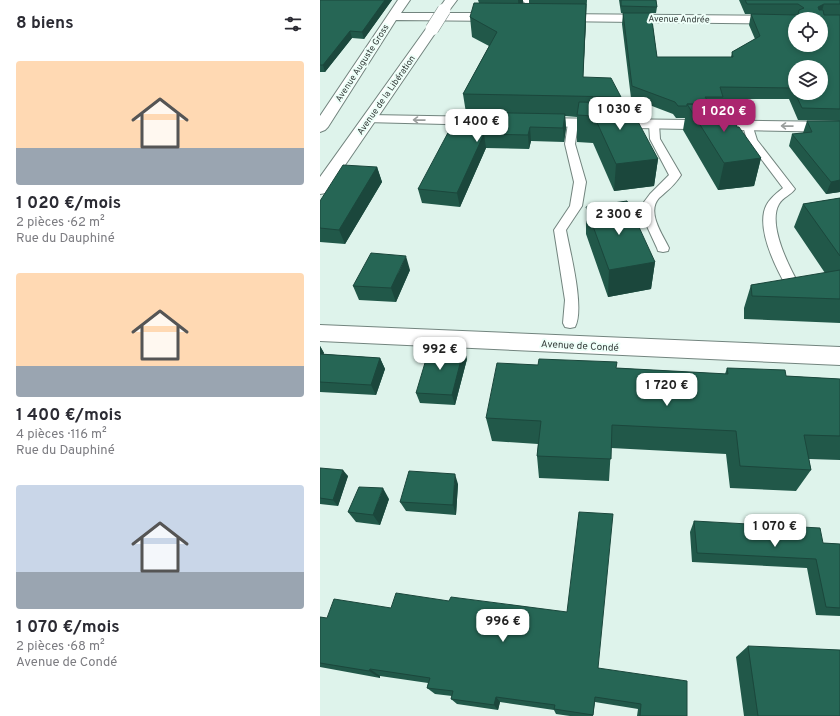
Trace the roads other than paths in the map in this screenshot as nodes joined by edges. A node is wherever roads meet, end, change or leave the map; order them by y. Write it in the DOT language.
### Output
graph roads {
  1 [pos="404,0"];
  2 [pos="451,0"];
  3 [pos="526,0"];
  4 [pos="394,16"];
  5 [pos="522,17"];
  6 [pos="788,20"];
  7 [pos="327,105"];
  8 [pos="370,119"];
  9 [pos="503,122"];
  10 [pos="519,122"];
  11 [pos="573,123"];
  12 [pos="654,124"];
  13 [pos="748,126"];
  14 [pos="320,127"];
  15 [pos="840,127"];
  16 [pos="320,189"];
  17 [pos="663,248"];
  18 [pos="794,288"];
  19 [pos="570,323"];
  20 [pos="320,333"];
  21 [pos="840,356"];
  1 -- 4 [label="street, Avenue Auguste Gross"];
  2 -- 8 [label="street, Avenue de la Libération, bridge"];
  3 -- 5 [label="lane"];
  4 -- 5 [label="street, Avenue Andrée"];
  4 -- 7 [label="street, Avenue Auguste Gross"];
  5 -- 6 [label="street, Avenue Andrée"];
  7 -- 14 [label="street, Avenue Auguste Gross"];
  9 -- 8 [label="street, one-way"];
  8 -- 16 [label="street, Avenue de la Libération"];
  10 -- 11 [label="street"];
  11 -- 12 [label="street"];
  11 -- 19 [label="lane"];
  12 -- 13 [label="street"];
  12 -- 17 [label="lane"];
  15 -- 13 [label="street, one-way"];
  13 -- 18 [label="lane"];
  20 -- 21 [label="street, Avenue de Condé"];
}
